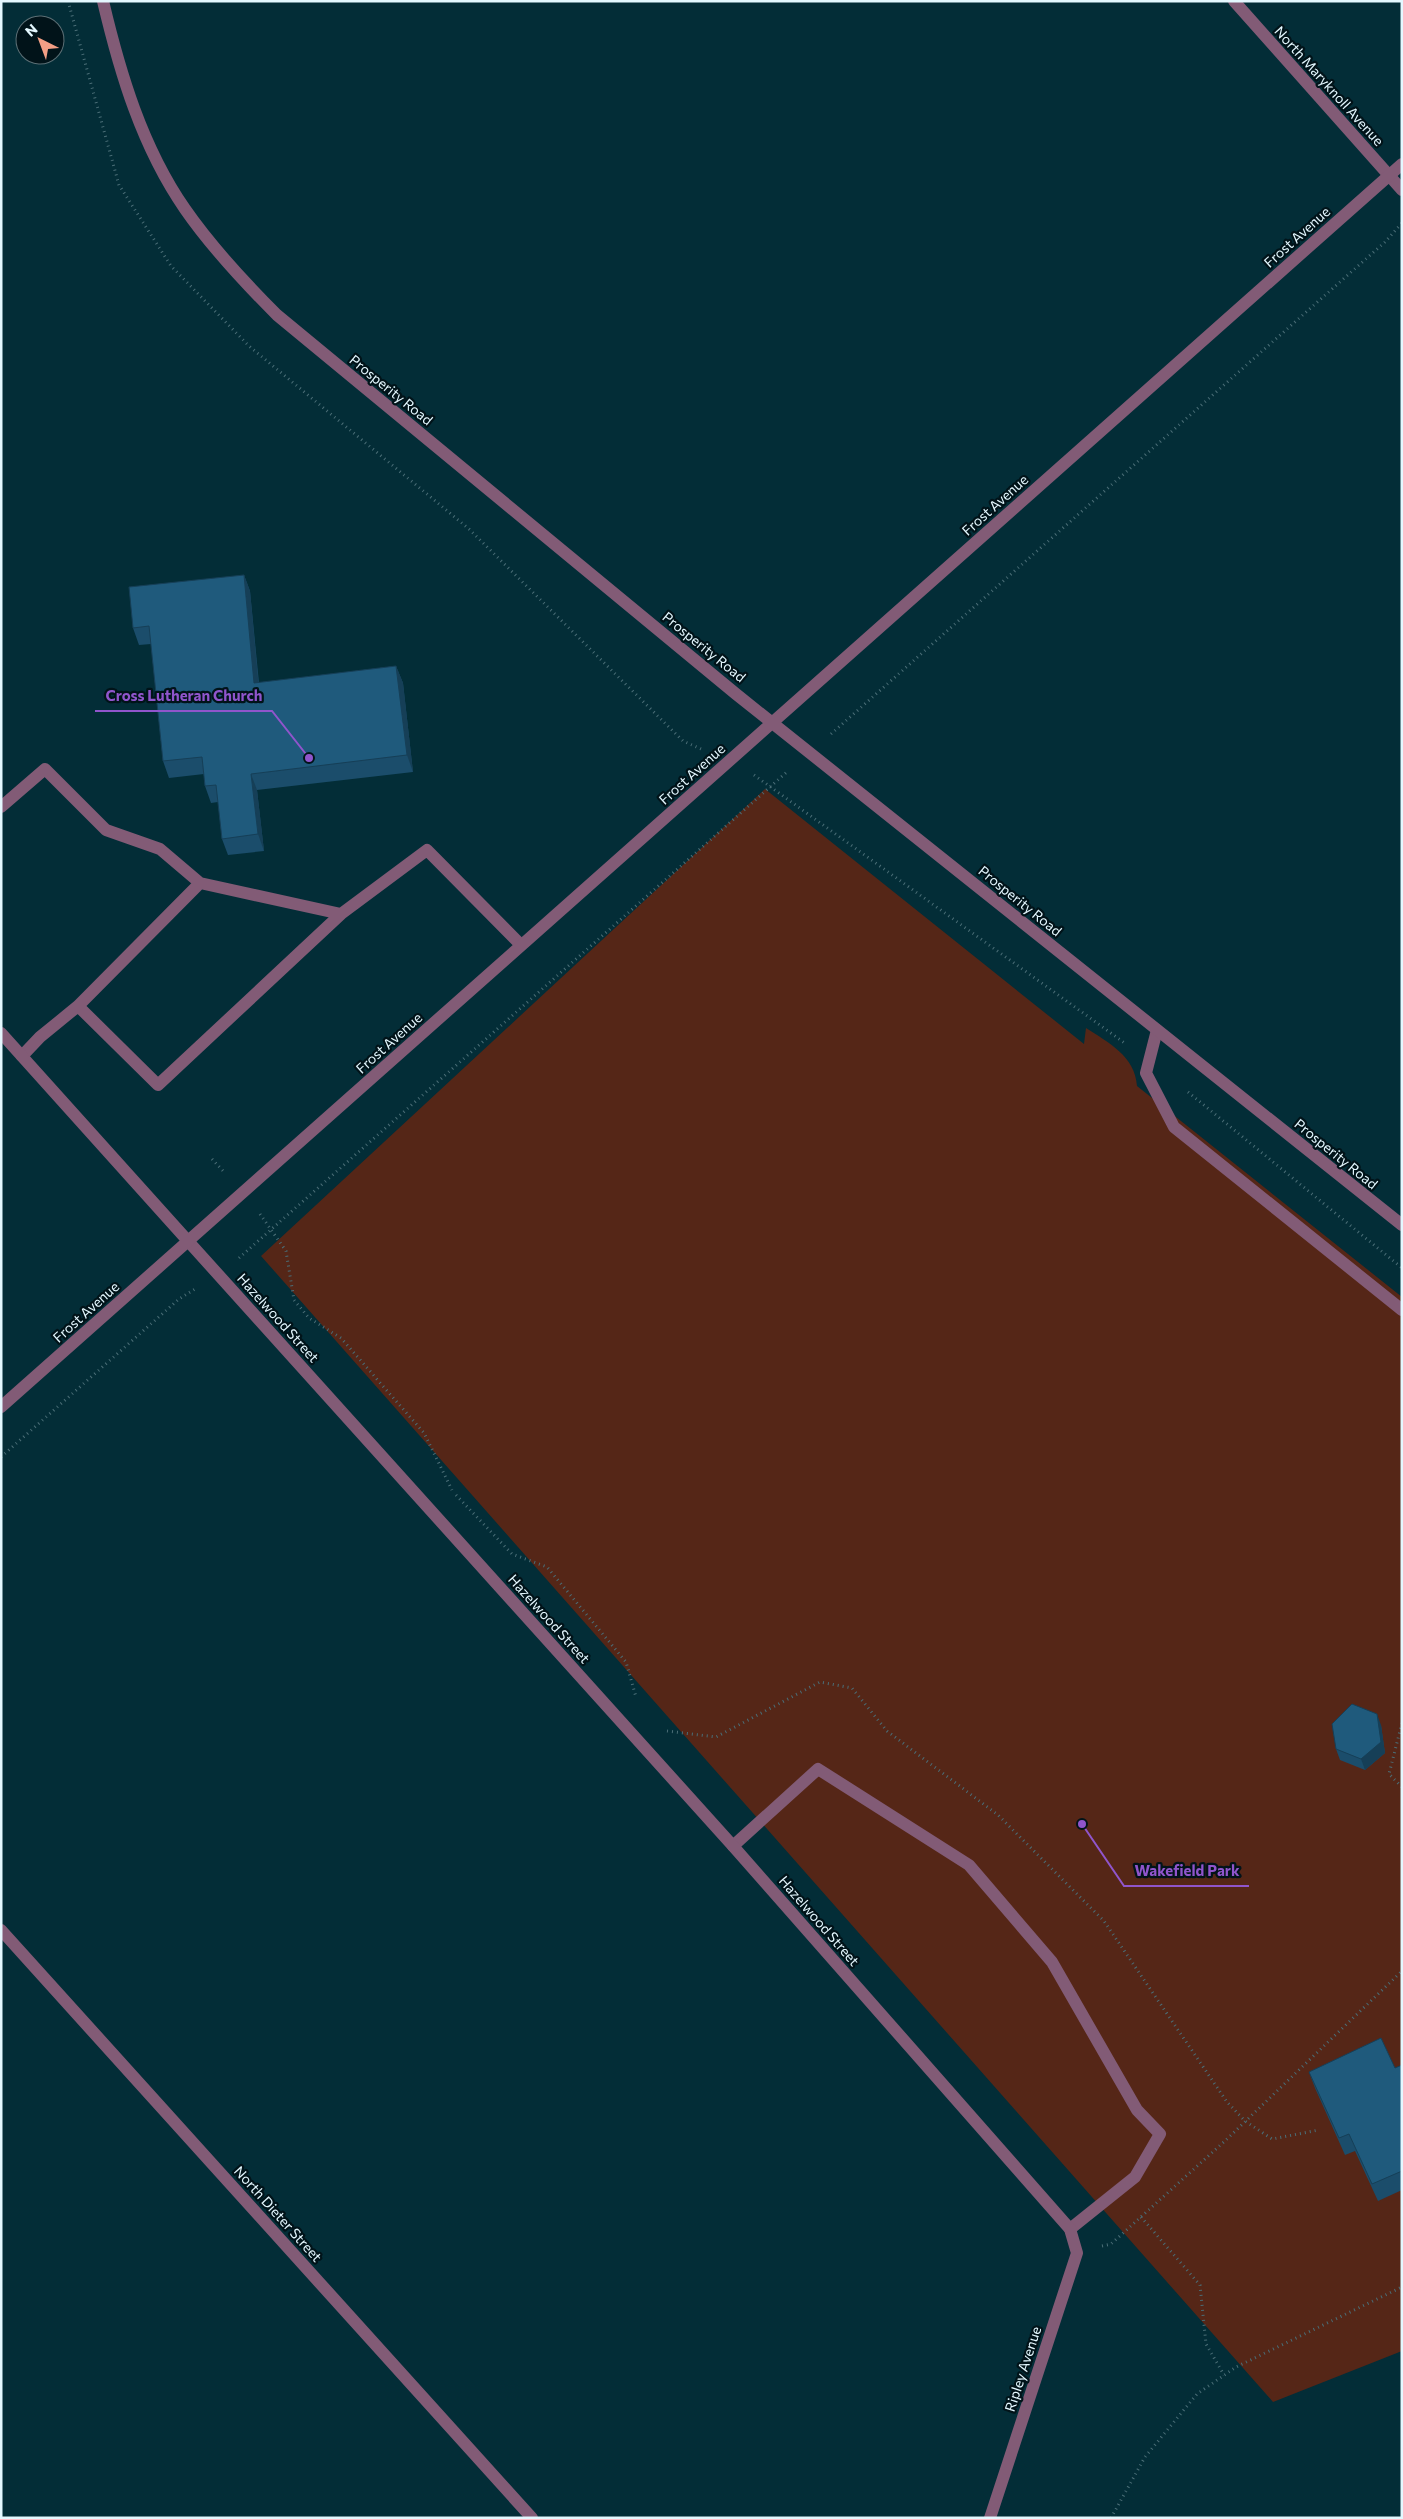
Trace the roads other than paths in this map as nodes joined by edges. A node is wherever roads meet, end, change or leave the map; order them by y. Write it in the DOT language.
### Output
graph roads {
  1 [pos="103,1"];
  2 [pos="1234,1"];
  3 [pos="1402,164"];
  4 [pos="1389,176"];
  5 [pos="1402,190"];
  6 [pos="772,723"];
  7 [pos="1,807"];
  8 [pos="200,884"];
  9 [pos="341,914"];
  10 [pos="522,945"];
  11 [pos="78,1006"];
  12 [pos="1157,1030"];
  13 [pos="1,1033"];
  14 [pos="22,1056"];
  15 [pos="1402,1225"];
  16 [pos="188,1241"];
  17 [pos="1402,1310"];
  18 [pos="1,1407"];
  19 [pos="734,1846"];
  20 [pos="1,1930"];
  21 [pos="1070,2229"];
  22 [pos="532,2518"];
  23 [pos="990,2518"];
  1 -- 6 [label="street, Prosperity Road"];
  2 -- 4 [label="street, North Maryknoll Avenue"];
  3 -- 4 [label="street, Frost Avenue"];
  4 -- 5 [label="street, North Maryknoll Avenue"];
  4 -- 6 [label="street, Frost Avenue"];
  6 -- 10 [label="street, Frost Avenue"];
  6 -- 12 [label="street, Prosperity Road"];
  7 -- 8 [label="street"];
  8 -- 9 [label="street"];
  8 -- 11 [label="street"];
  9 -- 10 [label="street"];
  9 -- 11 [label="street"];
  10 -- 16 [label="street, Frost Avenue"];
  11 -- 14 [label="street"];
  12 -- 15 [label="street, Prosperity Road"];
  12 -- 17 [label="street"];
  13 -- 14 [label="street, Hazelwood Street"];
  14 -- 16 [label="street, Hazelwood Street"];
  16 -- 18 [label="street, Frost Avenue"];
  16 -- 19 [label="street, Hazelwood Street"];
  19 -- 21 [label="street, Hazelwood Street"];
  19 -- 21 [label="street"];
  20 -- 22 [label="street, North Dieter Street"];
  21 -- 23 [label="street, Ripley Avenue"];
}
